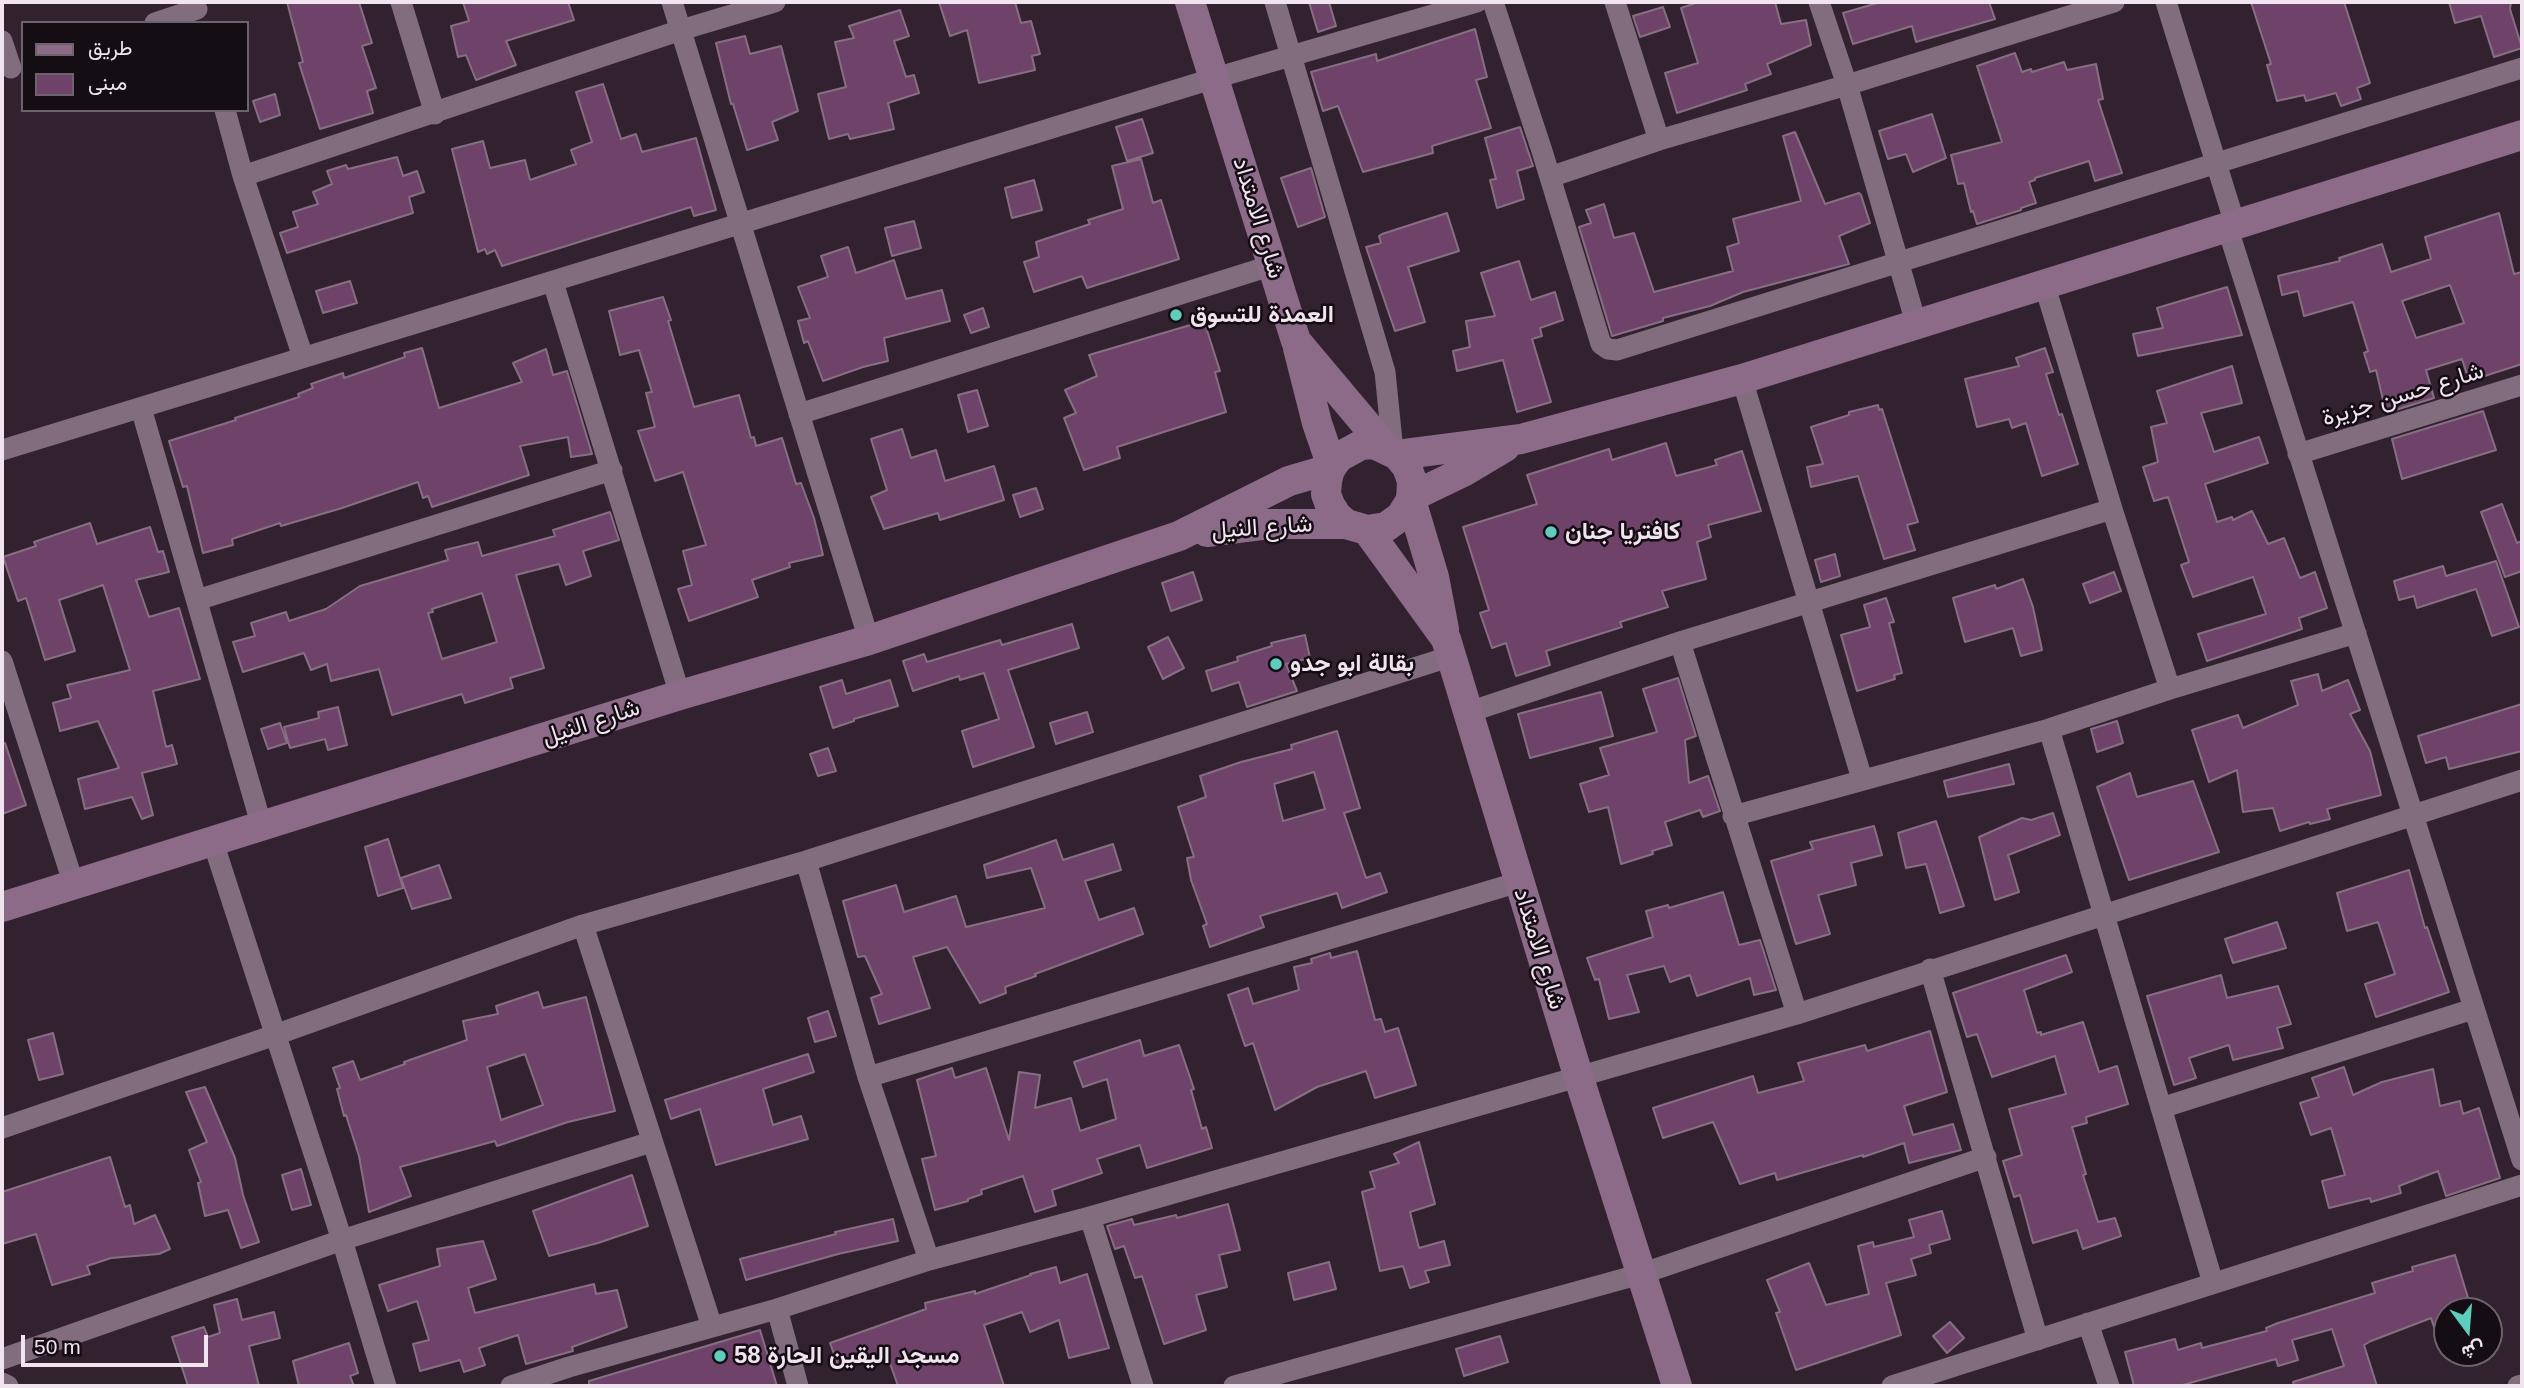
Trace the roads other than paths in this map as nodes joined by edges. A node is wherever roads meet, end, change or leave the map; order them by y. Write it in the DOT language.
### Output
graph roads {
  1 [pos="401,2"];
  2 [pos="672,2"];
  3 [pos="775,2"];
  4 [pos="1190,2"];
  5 [pos="1275,2"];
  6 [pos="1477,2"];
  7 [pos="1493,2"];
  8 [pos="1615,2"];
  9 [pos="1819,2"];
  10 [pos="2114,2"];
  11 [pos="2166,2"];
  12 [pos="198,11"];
  13 [pos="162,21"];
  14 [pos="681,30"];
  15 [pos="2,41"];
  16 [pos="1292,56"];
  17 [pos="12,67"];
  18 [pos="2522,68"];
  19 [pos="1215,78"];
  20 [pos="1847,85"];
  21 [pos="226,112"];
  22 [pos="435,114"];
  23 [pos="2522,135"];
  24 [pos="1659,140"];
  25 [pos="2215,163"];
  26 [pos="243,176"];
  27 [pos="1550,177"];
  28 [pos="742,222"];
  29 [pos="2231,225"];
  30 [pos="1898,262"];
  31 [pos="1273,265"];
  32 [pos="553,282"];
  33 [pos="2044,284"];
  34 [pos="1916,323"];
  35 [pos="1296,341"];
  36 [pos="303,357"];
  37 [pos="1742,379"];
  38 [pos="2522,385"];
  39 [pos="141,408"];
  40 [pos="799,414"];
  41 [pos="1521,439"];
  42 [pos="2,450"];
  43 [pos="1392,451"];
  44 [pos="2298,454"];
  45 [pos="1331,468"];
  46 [pos="611,470"];
  47 [pos="1411,498"];
  48 [pos="2112,509"];
  49 [pos="1357,527"];
  50 [pos="1179,536"];
  51 [pos="197,600"];
  52 [pos="1808,603"];
  53 [pos="2356,633"];
  54 [pos="869,640"];
  55 [pos="1680,642"];
  56 [pos="1449,648"];
  57 [pos="2,662"];
  58 [pos="2170,689"];
  59 [pos="680,695"];
  60 [pos="1469,712"];
  61 [pos="2049,729"];
  62 [pos="1862,779"];
  63 [pos="2522,780"];
  64 [pos="2412,815"];
  65 [pos="1733,816"];
  66 [pos="262,827"];
  67 [pos="213,842"];
  68 [pos="806,861"];
  69 [pos="1519,882"];
  70 [pos="74,885"];
  71 [pos="2,906"];
  72 [pos="2104,916"];
  73 [pos="583,925"];
  74 [pos="1930,969"];
  75 [pos="2473,1009"];
  76 [pos="1797,1014"];
  77 [pos="275,1035"];
  78 [pos="1578,1075"];
  79 [pos="868,1077"];
  80 [pos="2161,1108"];
  81 [pos="2,1128"];
  82 [pos="651,1142"];
  83 [pos="1986,1157"];
  84 [pos="2522,1160"];
  85 [pos="2522,1185"];
  86 [pos="1090,1217"];
  87 [pos="342,1240"];
  88 [pos="929,1260"];
  89 [pos="1641,1274"];
  90 [pos="2213,1283"];
  91 [pos="777,1309"];
  92 [pos="2088,1322"];
  93 [pos="712,1327"];
  94 [pos="2038,1340"];
  95 [pos="2,1359"];
  96 [pos="572,1376"];
  97 [pos="2,1383"];
  98 [pos="1904,1384"];
  99 [pos="8,1386"];
  100 [pos="386,1386"];
  101 [pos="511,1386"];
  102 [pos="798,1386"];
  103 [pos="1143,1386"];
  104 [pos="1234,1386"];
  105 [pos="1677,1386"];
  106 [pos="2109,1386"];
  1 -- 22 [label="street"];
  2 -- 14 [label="street"];
  3 -- 14 [label="street"];
  4 -- 19 [label="street, شارع الامتداد"];
  5 -- 16 [label="street"];
  6 -- 16 [label="street"];
  7 -- 27 [label="street"];
  8 -- 24 [label="street"];
  9 -- 20 [label="street"];
  10 -- 20 [label="street"];
  11 -- 25 [label="street"];
  12 -- 13 [label="street"];
  14 -- 22 [label="street"];
  14 -- 28 [label="street"];
  15 -- 17 [label="street"];
  16 -- 19 [label="street"];
  16 -- 43 [label="street"];
  18 -- 25 [label="street"];
  19 -- 28 [label="street"];
  19 -- 31 [label="street, شارع الامتداد"];
  20 -- 24 [label="street"];
  20 -- 30 [label="street"];
  21 -- 26 [label="street"];
  22 -- 26 [label="street"];
  23 -- 29 [label="street"];
  24 -- 27 [label="street"];
  25 -- 29 [label="street"];
  25 -- 30 [label="street"];
  26 -- 36 [label="street"];
  27 -- 30 [label="street"];
  28 -- 32 [label="street"];
  28 -- 40 [label="street"];
  29 -- 33 [label="street"];
  29 -- 44 [label="street"];
  30 -- 34 [label="street"];
  31 -- 35 [label="street, شارع الامتداد"];
  31 -- 40 [label="street"];
  32 -- 36 [label="street"];
  32 -- 46 [label="street"];
  33 -- 34 [label="street"];
  33 -- 48 [label="street"];
  34 -- 37 [label="street"];
  35 -- 43 [label="street, شارع الامتداد"];
  35 -- 45 [label="street"];
  36 -- 39 [label="street"];
  37 -- 41 [label="street"];
  37 -- 52 [label="street"];
  38 -- 44 [label="street, شارع حسن جزيرة"];
  39 -- 42 [label="street"];
  39 -- 51 [label="street"];
  40 -- 54 [label="street"];
  41 -- 43 [label="street"];
  41 -- 47 [label="street"];
  43 -- 45 [label="street"];
  43 -- 47 [label="street"];
  44 -- 53 [label="street"];
  45 -- 49 [label="street"];
  45 -- 50 [label="street, شارع النيل"];
  46 -- 51 [label="street"];
  46 -- 59 [label="street"];
  47 -- 49 [label="street"];
  47 -- 56 [label="street"];
  48 -- 52 [label="street"];
  48 -- 58 [label="street"];
  49 -- 50 [label="street, شارع النيل"];
  49 -- 56 [label="street, شارع الامتداد"];
  50 -- 54 [label="street, شارع النيل"];
  51 -- 66 [label="street"];
  52 -- 55 [label="street"];
  52 -- 62 [label="street"];
  53 -- 58 [label="street"];
  53 -- 64 [label="street"];
  54 -- 59 [label="street, شارع النيل"];
  55 -- 60 [label="street"];
  55 -- 65 [label="street"];
  56 -- 60 [label="street, شارع الامتداد"];
  56 -- 68 [label="street"];
  57 -- 70 [label="street"];
  58 -- 61 [label="street"];
  59 -- 66 [label="street, شارع النيل"];
  60 -- 69 [label="street, شارع الامتداد"];
  61 -- 62 [label="street"];
  61 -- 72 [label="street"];
  62 -- 65 [label="street"];
  63 -- 64 [label="street"];
  64 -- 72 [label="street"];
  64 -- 75 [label="street"];
  65 -- 76 [label="street"];
  66 -- 67 [label="street, شارع النيل"];
  67 -- 70 [label="street, شارع النيل"];
  67 -- 77 [label="street"];
  68 -- 73 [label="street"];
  68 -- 79 [label="street"];
  69 -- 78 [label="street, شارع الامتداد"];
  69 -- 79 [label="street"];
  70 -- 71 [label="street, شارع النيل"];
  72 -- 74 [label="street"];
  72 -- 80 [label="street"];
  73 -- 77 [label="street"];
  73 -- 82 [label="street"];
  74 -- 76 [label="street"];
  74 -- 83 [label="street"];
  75 -- 80 [label="street"];
  75 -- 84 [label="street"];
  76 -- 78 [label="street"];
  77 -- 81 [label="street"];
  77 -- 87 [label="street"];
  78 -- 86 [label="street"];
  78 -- 89 [label="street, شارع الامتداد"];
  79 -- 88 [label="street"];
  80 -- 90 [label="street"];
  82 -- 87 [label="street"];
  82 -- 93 [label="street"];
  83 -- 89 [label="street"];
  83 -- 94 [label="street"];
  85 -- 90 [label="street"];
  86 -- 88 [label="street"];
  86 -- 103 [label="street"];
  87 -- 95 [label="street"];
  87 -- 100 [label="street"];
  88 -- 91 [label="street"];
  89 -- 104 [label="street"];
  89 -- 105 [label="street, شارع الامتداد"];
  90 -- 92 [label="street"];
  91 -- 93 [label="street"];
  91 -- 102 [label="street"];
  92 -- 94 [label="street"];
  92 -- 106 [label="street"];
  93 -- 96 [label="street"];
  94 -- 98 [label="street"];
  96 -- 101 [label="street"];
  97 -- 99 [label="street"];
}
